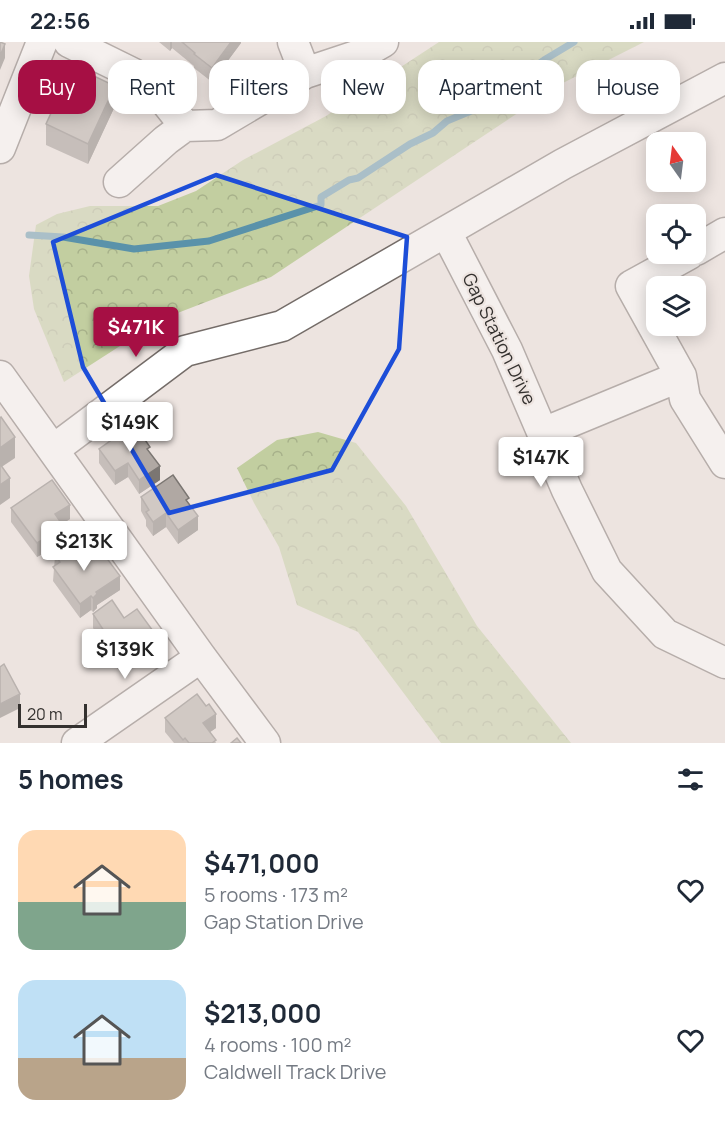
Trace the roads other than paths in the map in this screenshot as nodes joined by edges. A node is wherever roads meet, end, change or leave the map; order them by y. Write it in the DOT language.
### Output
graph roads {
  1 [pos="42,42"];
  2 [pos="69,42"];
  3 [pos="293,42"];
  4 [pos="383,42"];
  5 [pos="300,60"];
  6 [pos="309,72"];
  7 [pos="725,78"];
  8 [pos="236,114"];
  9 [pos="185,126"];
  10 [pos="0,148"];
  11 [pos="119,182"];
  12 [pos="446,232"];
  13 [pos="725,233"];
  14 [pos="706,244"];
  15 [pos="671,264"];
  16 [pos="0,376"];
  17 [pos="681,376"];
  18 [pos="543,434"];
  19 [pos="53,450"];
  20 [pos="725,463"];
  21 [pos="201,657"];
  22 [pos="725,663"];
  23 [pos="77,743"];
  24 [pos="265,743"];
  1 -- 10 [label="street"];
  2 -- 9 [label="street"];
  3 -- 5 [label="street"];
  4 -- 6 [label="street"];
  7 -- 12 [label="street"];
  8 -- 9 [label="street"];
  9 -- 11 [label="street"];
  12 -- 18 [label="street, Gap Station Drive"];
  12 -- 19 [label="street"];
  13 -- 14 [label="street"];
  15 -- 17 [label="street"];
  16 -- 19 [label="street"];
  17 -- 18 [label="street"];
  17 -- 20 [label="street"];
  18 -- 22 [label="street, Gap Station Drive"];
  19 -- 21 [label="street"];
  21 -- 23 [label="street"];
  21 -- 24 [label="street"];
}
